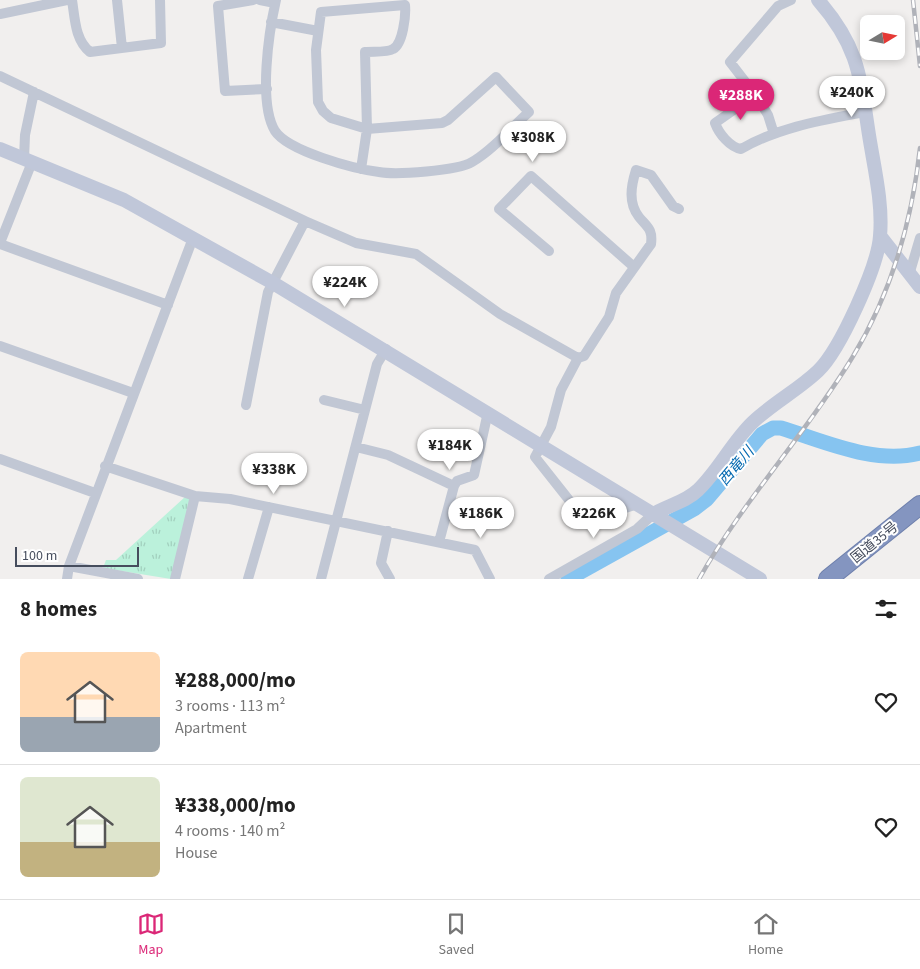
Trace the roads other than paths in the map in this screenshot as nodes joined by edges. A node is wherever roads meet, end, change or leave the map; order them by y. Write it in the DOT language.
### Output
graph roads {
  1 [pos="67,0"];
  2 [pos="72,0"];
  3 [pos="117,0"];
  4 [pos="160,0"];
  5 [pos="253,0"];
  6 [pos="260,0"];
  7 [pos="791,0"];
  8 [pos="818,0"];
  9 [pos="275,2"];
  10 [pos="395,3"];
  11 [pos="0,14"];
  12 [pos="272,22"];
  13 [pos="318,31"];
  14 [pos="122,48"];
  15 [pos="0,76"];
  16 [pos="267,89"];
  17 [pos="34,92"];
  18 [pos="756,97"];
  19 [pos="865,112"];
  20 [pos="367,129"];
  21 [pos="774,134"];
  22 [pos="0,149"];
  23 [pos="28,160"];
  24 [pos="361,169"];
  25 [pos="679,209"];
  26 [pos="304,221"];
  27 [pos="880,237"];
  28 [pos="193,238"];
  29 [pos="920,239"];
  30 [pos="0,244"];
  31 [pos="549,251"];
  32 [pos="634,267"];
  33 [pos="909,275"];
  34 [pos="273,283"];
  35 [pos="920,287"];
  36 [pos="168,305"];
  37 [pos="0,346"];
  38 [pos="386,350"];
  39 [pos="578,358"];
  40 [pos="133,393"];
  41 [pos="324,400"];
  42 [pos="246,405"];
  43 [pos="365,410"];
  44 [pos="488,412"];
  45 [pos="541,446"];
  46 [pos="356,447"];
  47 [pos="0,459"];
  48 [pos="105,466"];
  49 [pos="454,486"];
  50 [pos="95,493"];
  51 [pos="195,496"];
  52 [pos="635,504"];
  53 [pos="920,505"];
  54 [pos="269,507"];
  55 [pos="657,518"];
  56 [pos="337,520"];
  57 [pos="388,531"];
  58 [pos="439,542"];
  59 [pos="69,566"];
  60 [pos="67,579"];
  61 [pos="138,579"];
  62 [pos="174,579"];
  63 [pos="248,579"];
  64 [pos="321,579"];
  65 [pos="390,579"];
  66 [pos="490,579"];
  67 [pos="549,579"];
  68 [pos="760,579"];
  69 [pos="828,579"];
  1 -- 11 [label="street"];
  2 -- 14 [label="street"];
  3 -- 14 [label="street"];
  4 -- 14 [label="street"];
  5 -- 16 [label="street"];
  6 -- 9 [label="street"];
  7 -- 18 [label="street"];
  8 -- 19 [label="street"];
  9 -- 12 [label="street"];
  10 -- 13 [label="street"];
  10 -- 20 [label="street"];
  12 -- 13 [label="street"];
  12 -- 16 [label="street"];
  13 -- 20 [label="street"];
  15 -- 17 [label="street"];
  16 -- 24 [label="street"];
  17 -- 23 [label="street"];
  17 -- 26 [label="street"];
  18 -- 21 [label="street"];
  18 -- 21 [label="street"];
  19 -- 21 [label="street"];
  19 -- 27 [label="street"];
  20 -- 24 [label="street"];
  20 -- 24 [label="street"];
  22 -- 23 [label="street"];
  23 -- 28 [label="street"];
  23 -- 30 [label="street"];
  25 -- 32 [label="street"];
  26 -- 34 [label="street"];
  26 -- 39 [label="street"];
  27 -- 33 [label="street"];
  27 -- 55 [label="street"];
  28 -- 34 [label="street"];
  28 -- 36 [label="street"];
  29 -- 33 [label="street"];
  30 -- 36 [label="street"];
  31 -- 32 [label="street"];
  32 -- 39 [label="street"];
  33 -- 35 [label="street"];
  34 -- 38 [label="street"];
  34 -- 42 [label="street"];
  36 -- 40 [label="street"];
  37 -- 40 [label="street"];
  38 -- 43 [label="street"];
  38 -- 44 [label="street"];
  39 -- 45 [label="street"];
  40 -- 48 [label="street"];
  41 -- 43 [label="street"];
  43 -- 46 [label="street"];
  44 -- 45 [label="street"];
  44 -- 49 [label="street"];
  45 -- 52 [label="street"];
  45 -- 52 [label="street"];
  46 -- 49 [label="street"];
  46 -- 56 [label="street"];
  47 -- 50 [label="street"];
  48 -- 50 [label="street"];
  48 -- 51 [label="street"];
  49 -- 58 [label="street"];
  50 -- 59 [label="street"];
  51 -- 54 [label="street"];
  51 -- 62 [label="street"];
  52 -- 55 [label="street"];
  53 -- 69 [label="highway, 国道35号"];
  54 -- 56 [label="street"];
  54 -- 63 [label="street"];
  55 -- 67 [label="street"];
  55 -- 68 [label="street"];
  56 -- 57 [label="street"];
  56 -- 64 [label="street"];
  57 -- 58 [label="street"];
  57 -- 65 [label="street"];
  58 -- 66 [label="street"];
  59 -- 60 [label="street"];
  59 -- 61 [label="street"];
}
